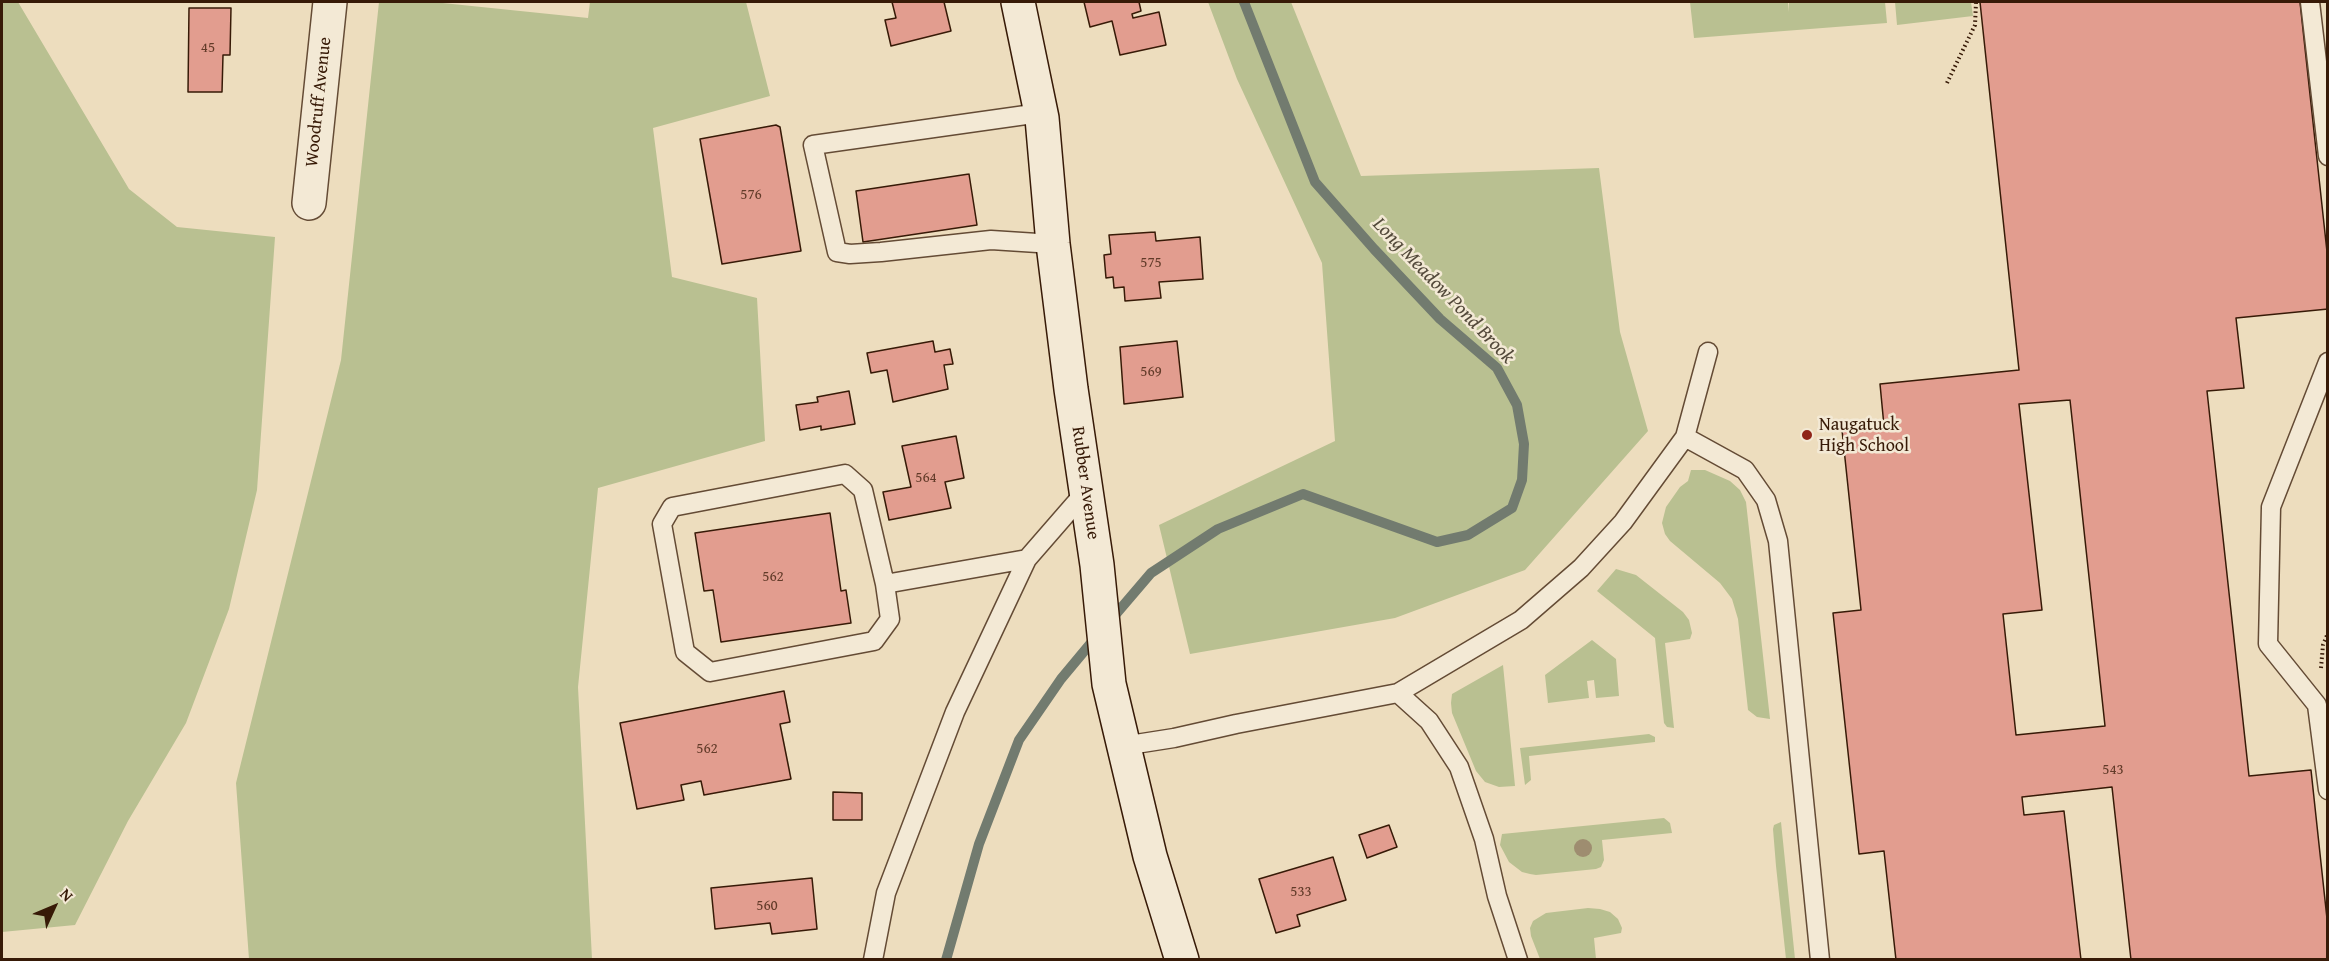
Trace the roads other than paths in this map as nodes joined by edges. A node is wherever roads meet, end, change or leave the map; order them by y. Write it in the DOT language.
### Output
graph roads {
  1 [pos="330,2"];
  2 [pos="1017,2"];
  3 [pos="2310,2"];
  4 [pos="1040,113"];
  5 [pos="2328,156"];
  6 [pos="309,203"];
  7 [pos="1053,244"];
  8 [pos="1708,352"];
  9 [pos="2328,362"];
  10 [pos="1685,437"];
  11 [pos="1087,490"];
  12 [pos="1027,559"];
  13 [pos="885,584"];
  14 [pos="1398,693"];
  15 [pos="1123,746"];
  16 [pos="2328,790"];
  17 [pos="873,960"];
  18 [pos="1182,960"];
  19 [pos="1518,960"];
  20 [pos="1820,960"];
  1 -- 6 [label="street, Woodruff Avenue"];
  2 -- 4 [label="street, Rubber Avenue"];
  3 -- 5 [label="lane"];
  4 -- 7 [label="street, Rubber Avenue"];
  4 -- 7 [label="lane"];
  7 -- 11 [label="street, Rubber Avenue"];
  8 -- 10 [label="lane"];
  9 -- 16 [label="lane"];
  10 -- 14 [label="lane"];
  10 -- 20 [label="lane"];
  11 -- 12 [label="lane"];
  11 -- 15 [label="street, Rubber Avenue"];
  12 -- 13 [label="lane"];
  12 -- 17 [label="lane"];
  13 -- 13 [label="lane"];
  14 -- 15 [label="lane"];
  14 -- 19 [label="lane"];
  15 -- 18 [label="street, Rubber Avenue"];
}
